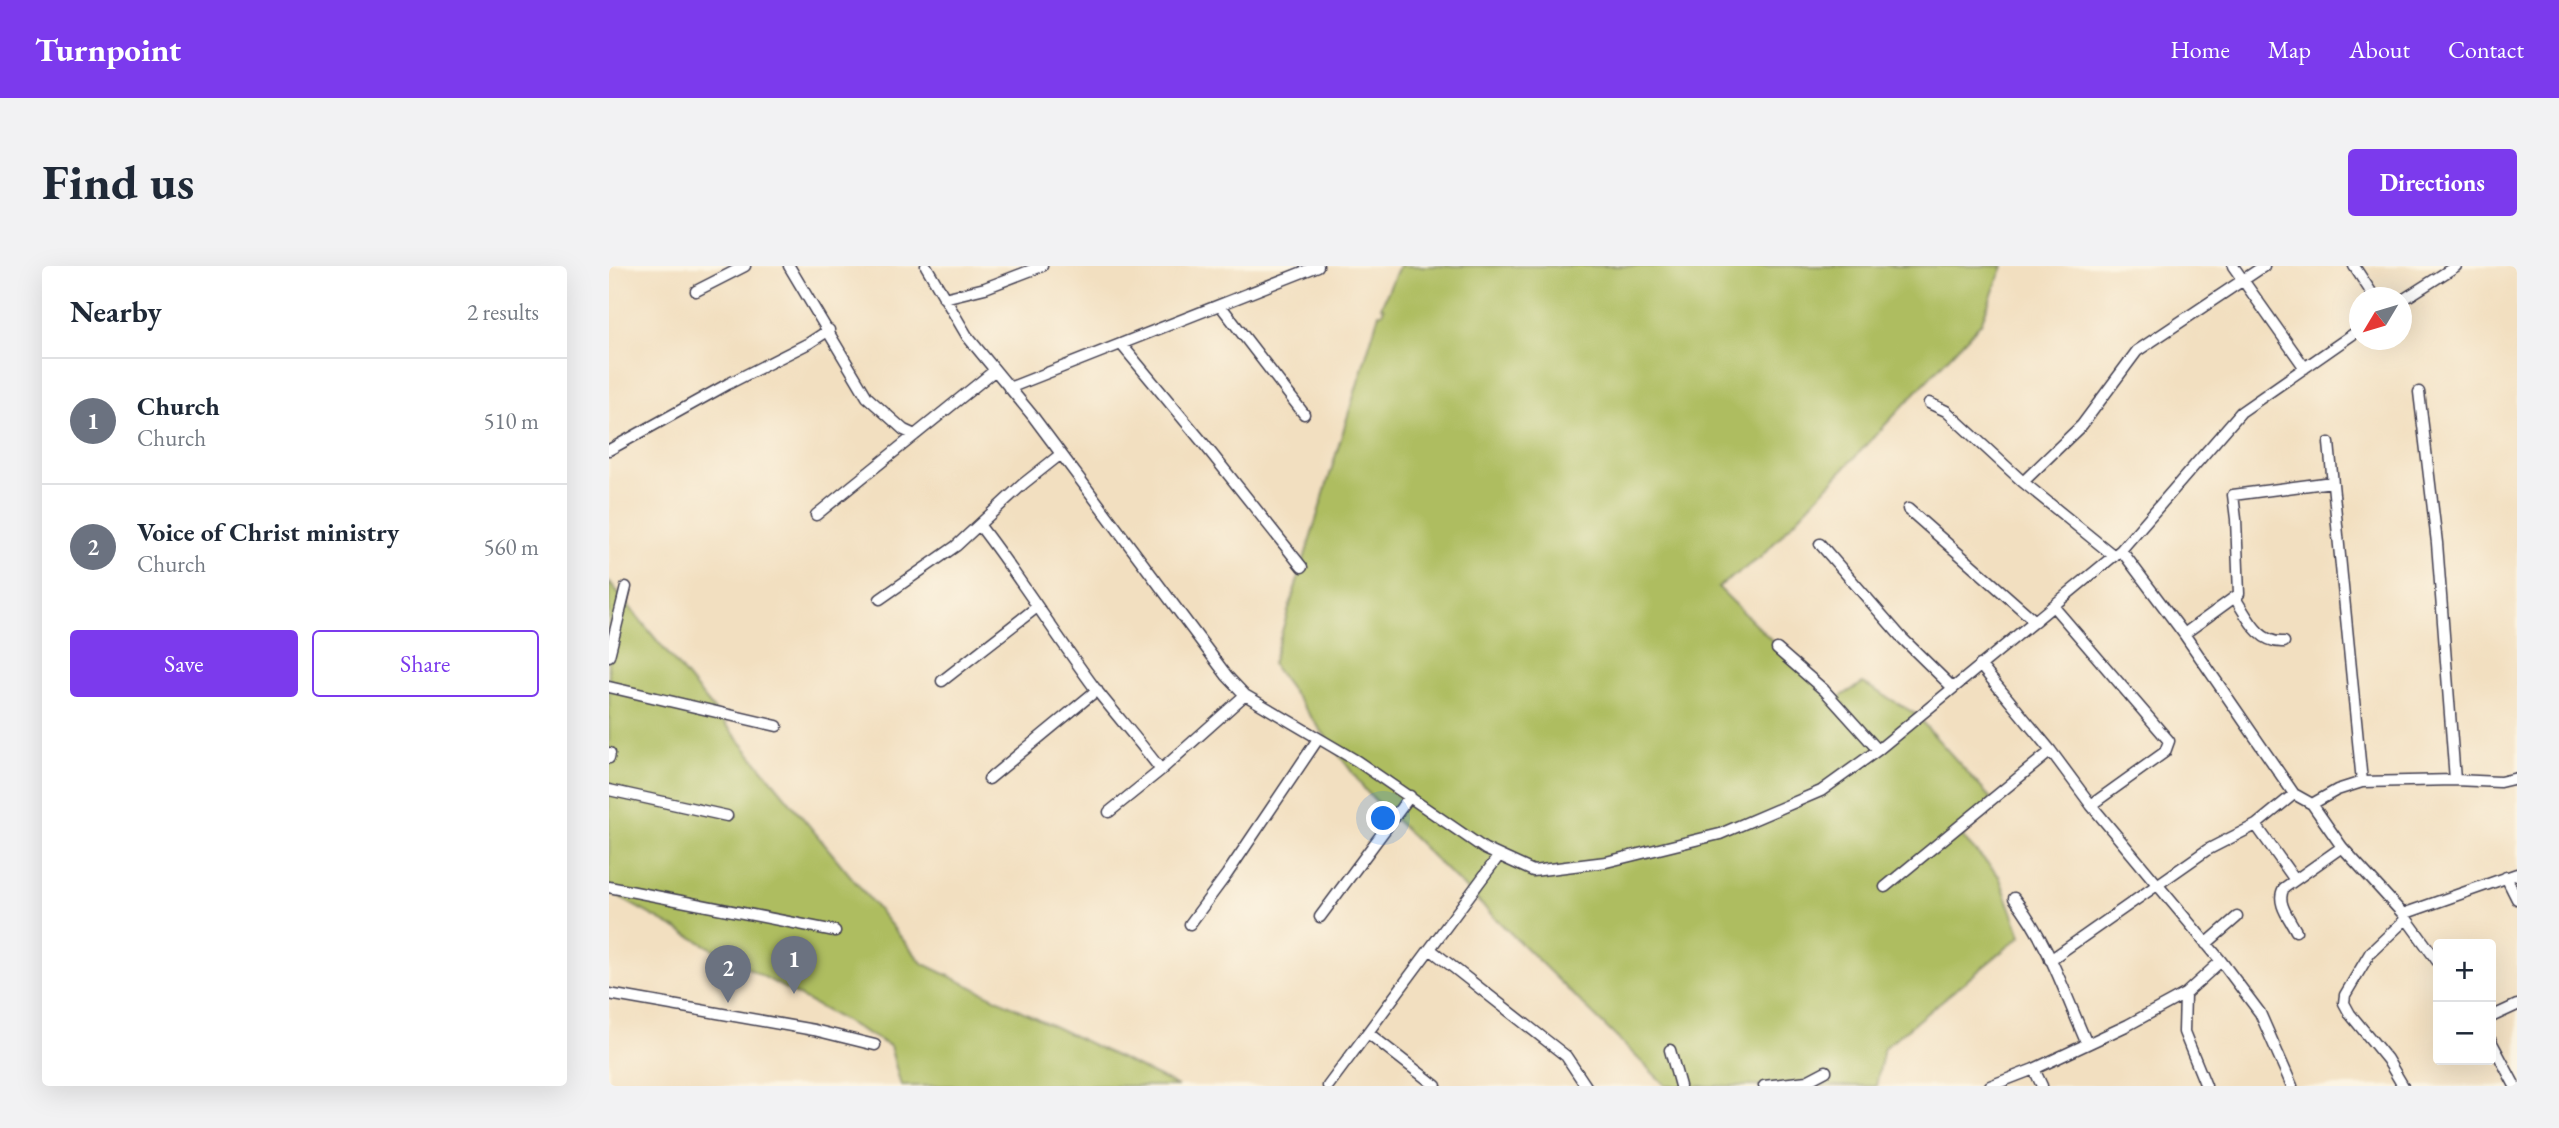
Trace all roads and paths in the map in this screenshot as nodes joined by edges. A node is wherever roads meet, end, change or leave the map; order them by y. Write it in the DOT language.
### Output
graph roads {
  1 [pos="745,266"];
  2 [pos="789,266"];
  3 [pos="926,266"];
  4 [pos="1042,266"];
  5 [pos="1318,266"];
  6 [pos="2233,266"];
  7 [pos="2264,266"];
  8 [pos="2354,266"];
  9 [pos="2456,266"];
  10 [pos="2243,280"];
  11 [pos="2368,287"];
  12 [pos="696,291"];
  13 [pos="2412,295"];
  14 [pos="944,298"];
  15 [pos="1220,304"];
  16 [pos="829,330"];
  17 [pos="2349,338"];
  18 [pos="1121,345"];
  19 [pos="2305,368"];
  20 [pos="994,371"];
  21 [pos="1009,388"];
  22 [pos="2419,391"];
  23 [pos="1929,403"];
  24 [pos="1304,414"];
  25 [pos="915,435"];
  26 [pos="2329,443"];
  27 [pos="609,450"];
  28 [pos="1061,454"];
  29 [pos="2023,482"];
  30 [pos="2332,482"];
  31 [pos="1908,509"];
  32 [pos="816,515"];
  33 [pos="980,526"];
  34 [pos="1819,544"];
  35 [pos="2117,553"];
  36 [pos="1302,568"];
  37 [pos="626,587"];
  38 [pos="2235,598"];
  39 [pos="880,599"];
  40 [pos="2053,606"];
  41 [pos="1037,607"];
  42 [pos="2035,621"];
  43 [pos="2184,634"];
  44 [pos="2284,642"];
  45 [pos="1777,649"];
  46 [pos="609,656"];
  47 [pos="1980,665"];
  48 [pos="942,681"];
  49 [pos="609,687"];
  50 [pos="1952,687"];
  51 [pos="1097,690"];
  52 [pos="1245,695"];
  53 [pos="777,726"];
  54 [pos="1318,739"];
  55 [pos="1878,750"];
  56 [pos="2050,751"];
  57 [pos="1161,770"];
  58 [pos="2517,778"];
  59 [pos="989,779"];
  60 [pos="2455,780"];
  61 [pos="2362,782"];
  62 [pos="609,790"];
  63 [pos="2294,794"];
  64 [pos="1410,796"];
  65 [pos="2312,804"];
  66 [pos="2091,805"];
  67 [pos="1109,812"];
  68 [pos="727,816"];
  69 [pos="2256,825"];
  70 [pos="2342,847"];
  71 [pos="1498,857"];
  72 [pos="2512,876"];
  73 [pos="2295,880"];
  74 [pos="2156,885"];
  75 [pos="609,887"];
  76 [pos="1885,887"];
  77 [pos="2014,898"];
  78 [pos="2517,899"];
  79 [pos="1320,917"];
  80 [pos="2237,917"];
  81 [pos="2404,917"];
  82 [pos="1190,924"];
  83 [pos="2297,931"];
  84 [pos="835,932"];
  85 [pos="2206,943"];
  86 [pos="1430,949"];
  87 [pos="2433,955"];
  88 [pos="2050,960"];
  89 [pos="2221,961"];
  90 [pos="609,994"];
  91 [pos="2185,994"];
  92 [pos="2517,1005"];
  93 [pos="2496,1015"];
  94 [pos="1368,1032"];
  95 [pos="2087,1044"];
  96 [pos="875,1045"];
  97 [pos="1670,1050"];
  98 [pos="2496,1050"];
  99 [pos="2034,1069"];
  100 [pos="1826,1071"];
  101 [pos="1328,1086"];
  102 [pos="1437,1086"];
  103 [pos="1585,1086"];
  104 [pos="1680,1086"];
  105 [pos="1764,1086"];
  106 [pos="1990,1086"];
  107 [pos="2042,1086"];
  108 [pos="2206,1086"];
  109 [pos="2292,1086"];
  110 [pos="2403,1086"];
  111 [pos="2515,1086"];
  1 -- 12 [label="street"];
  2 -- 16 [label="street"];
  3 -- 14 [label="street"];
  4 -- 14 [label="street"];
  5 -- 15 [label="street"];
  6 -- 10 [label="street"];
  7 -- 10 [label="street"];
  8 -- 11 [label="street"];
  9 -- 13 [label="street"];
  10 -- 19 [label="street"];
  10 -- 29 [label="street"];
  14 -- 20 [label="street"];
  15 -- 18 [label="street"];
  15 -- 24 [label="street"];
  16 -- 25 [label="street"];
  16 -- 27 [label="street"];
  17 -- 19 [label="street"];
  18 -- 21 [label="street"];
  18 -- 36 [label="street"];
  19 -- 35 [label="street"];
  20 -- 21 [label="street"];
  20 -- 25 [label="street"];
  21 -- 28 [label="street"];
  22 -- 60 [label="street"];
  23 -- 29 [label="street"];
  25 -- 32 [label="street"];
  26 -- 30 [label="street"];
  28 -- 33 [label="street"];
  28 -- 52 [label="street"];
  29 -- 35 [label="street"];
  30 -- 38 [label="street"];
  30 -- 61 [label="street"];
  31 -- 42 [label="street"];
  33 -- 39 [label="street"];
  33 -- 41 [label="street"];
  34 -- 50 [label="street"];
  35 -- 40 [label="street"];
  35 -- 43 [label="street"];
  37 -- 46 [label="street"];
  38 -- 43 [label="street"];
  38 -- 44 [label="street"];
  40 -- 42 [label="street"];
  40 -- 66 [label="street"];
  41 -- 48 [label="street"];
  41 -- 51 [label="street"];
  42 -- 47 [label="street"];
  43 -- 63 [label="street"];
  45 -- 55 [label="street"];
  47 -- 50 [label="street"];
  47 -- 56 [label="street"];
  49 -- 53 [label="street"];
  50 -- 55 [label="street"];
  51 -- 57 [label="street"];
  51 -- 59 [label="street"];
  52 -- 54 [label="street"];
  52 -- 57 [label="street"];
  54 -- 64 [label="street"];
  54 -- 82 [label="street"];
  55 -- 71 [label="street"];
  56 -- 66 [label="street"];
  56 -- 76 [label="street"];
  57 -- 67 [label="street"];
  58 -- 60 [label="street"];
  60 -- 61 [label="street"];
  61 -- 65 [label="street"];
  62 -- 68 [label="street"];
  63 -- 65 [label="street"];
  63 -- 69 [label="street"];
  64 -- 71 [label="street"];
  64 -- 79 [label="street"];
  65 -- 70 [label="street"];
  66 -- 74 [label="street"];
  69 -- 73 [label="street"];
  69 -- 74 [label="street"];
  70 -- 73 [label="street"];
  70 -- 81 [label="street"];
  71 -- 86 [label="street"];
  72 -- 78 [label="street"];
  72 -- 81 [label="street"];
  73 -- 83 [label="street"];
  74 -- 85 [label="street"];
  74 -- 88 [label="street"];
  75 -- 84 [label="street"];
  77 -- 88 [label="street"];
  80 -- 85 [label="street"];
  81 -- 87 [label="street"];
  81 -- 110 [label="street"];
  85 -- 89 [label="street"];
  86 -- 94 [label="street"];
  86 -- 103 [label="street"];
  88 -- 95 [label="street"];
  89 -- 91 [label="street"];
  89 -- 109 [label="street"];
  90 -- 96 [label="street"];
  91 -- 95 [label="street"];
  91 -- 108 [label="street"];
  92 -- 93 [label="street"];
  94 -- 101 [label="street"];
  94 -- 102 [label="street"];
  95 -- 99 [label="street"];
  97 -- 104 [label="street"];
  98 -- 111 [label="street"];
  99 -- 106 [label="street"];
  99 -- 107 [label="street"];
  100 -- 105 [label="street"];
}
